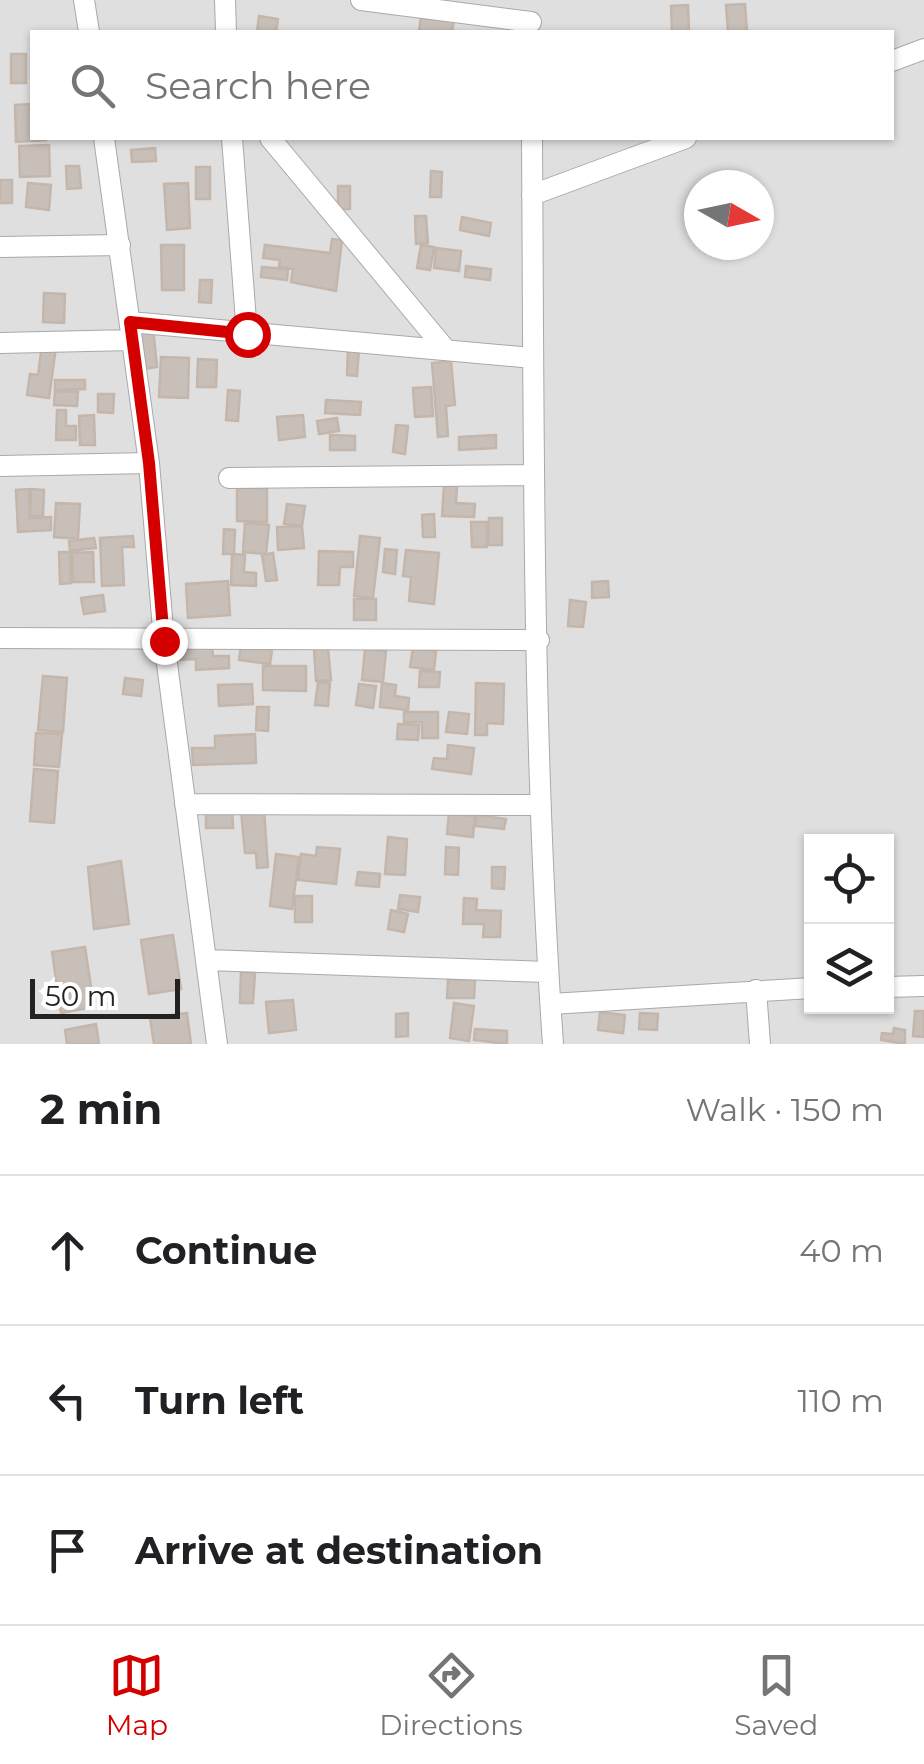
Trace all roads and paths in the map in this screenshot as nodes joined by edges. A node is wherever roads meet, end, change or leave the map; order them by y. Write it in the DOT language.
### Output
graph roads {
  1 [pos="84,0"];
  2 [pos="225,0"];
  3 [pos="361,0"];
  4 [pos="531,0"];
  5 [pos="531,27"];
  6 [pos="89,30"];
  7 [pos="226,30"];
  8 [pos="924,49"];
  9 [pos="894,60"];
  10 [pos="104,140"];
  11 [pos="232,140"];
  12 [pos="272,140"];
  13 [pos="532,140"];
  14 [pos="681,140"];
  15 [pos="532,195"];
  16 [pos="120,245"];
  17 [pos="0,247"];
  18 [pos="131,331"];
  19 [pos="247,334"];
  20 [pos="0,343"];
  21 [pos="446,350"];
  22 [pos="533,358"];
  23 [pos="149,463"];
  24 [pos="0,466"];
  25 [pos="532,475"];
  26 [pos="229,478"];
  27 [pos="0,638"];
  28 [pos="539,640"];
  29 [pos="164,641"];
  30 [pos="185,804"];
  31 [pos="540,804"];
  32 [pos="206,960"];
  33 [pos="546,972"];
  34 [pos="894,986"];
  35 [pos="924,986"];
  36 [pos="804,988"];
  37 [pos="756,990"];
  38 [pos="550,1004"];
  39 [pos="217,1044"];
  40 [pos="553,1044"];
  41 [pos="760,1044"];
  1 -- 6 [label="street"];
  2 -- 7 [label="street"];
  3 -- 5 [label="street"];
  4 -- 5 [label="street"];
  8 -- 9 [label="street"];
  10 -- 16 [label="street"];
  11 -- 19 [label="street"];
  12 -- 21 [label="street"];
  13 -- 15 [label="street"];
  14 -- 15 [label="street"];
  15 -- 22 [label="street"];
  16 -- 17 [label="street"];
  16 -- 18 [label="street"];
  18 -- 19 [label="street"];
  18 -- 20 [label="street"];
  18 -- 23 [label="street"];
  19 -- 21 [label="street"];
  21 -- 22 [label="street"];
  22 -- 25 [label="street"];
  23 -- 24 [label="street"];
  23 -- 29 [label="street"];
  25 -- 26 [label="street"];
  25 -- 28 [label="street"];
  27 -- 29 [label="street"];
  28 -- 29 [label="street"];
  28 -- 31 [label="street"];
  29 -- 30 [label="street"];
  30 -- 31 [label="street"];
  30 -- 32 [label="street"];
  31 -- 33 [label="street"];
  32 -- 33 [label="street"];
  32 -- 39 [label="street"];
  33 -- 38 [label="street"];
  34 -- 35 [label="street"];
  36 -- 37 [label="street"];
  37 -- 38 [label="street"];
  37 -- 41 [label="street"];
  38 -- 40 [label="street"];
}
